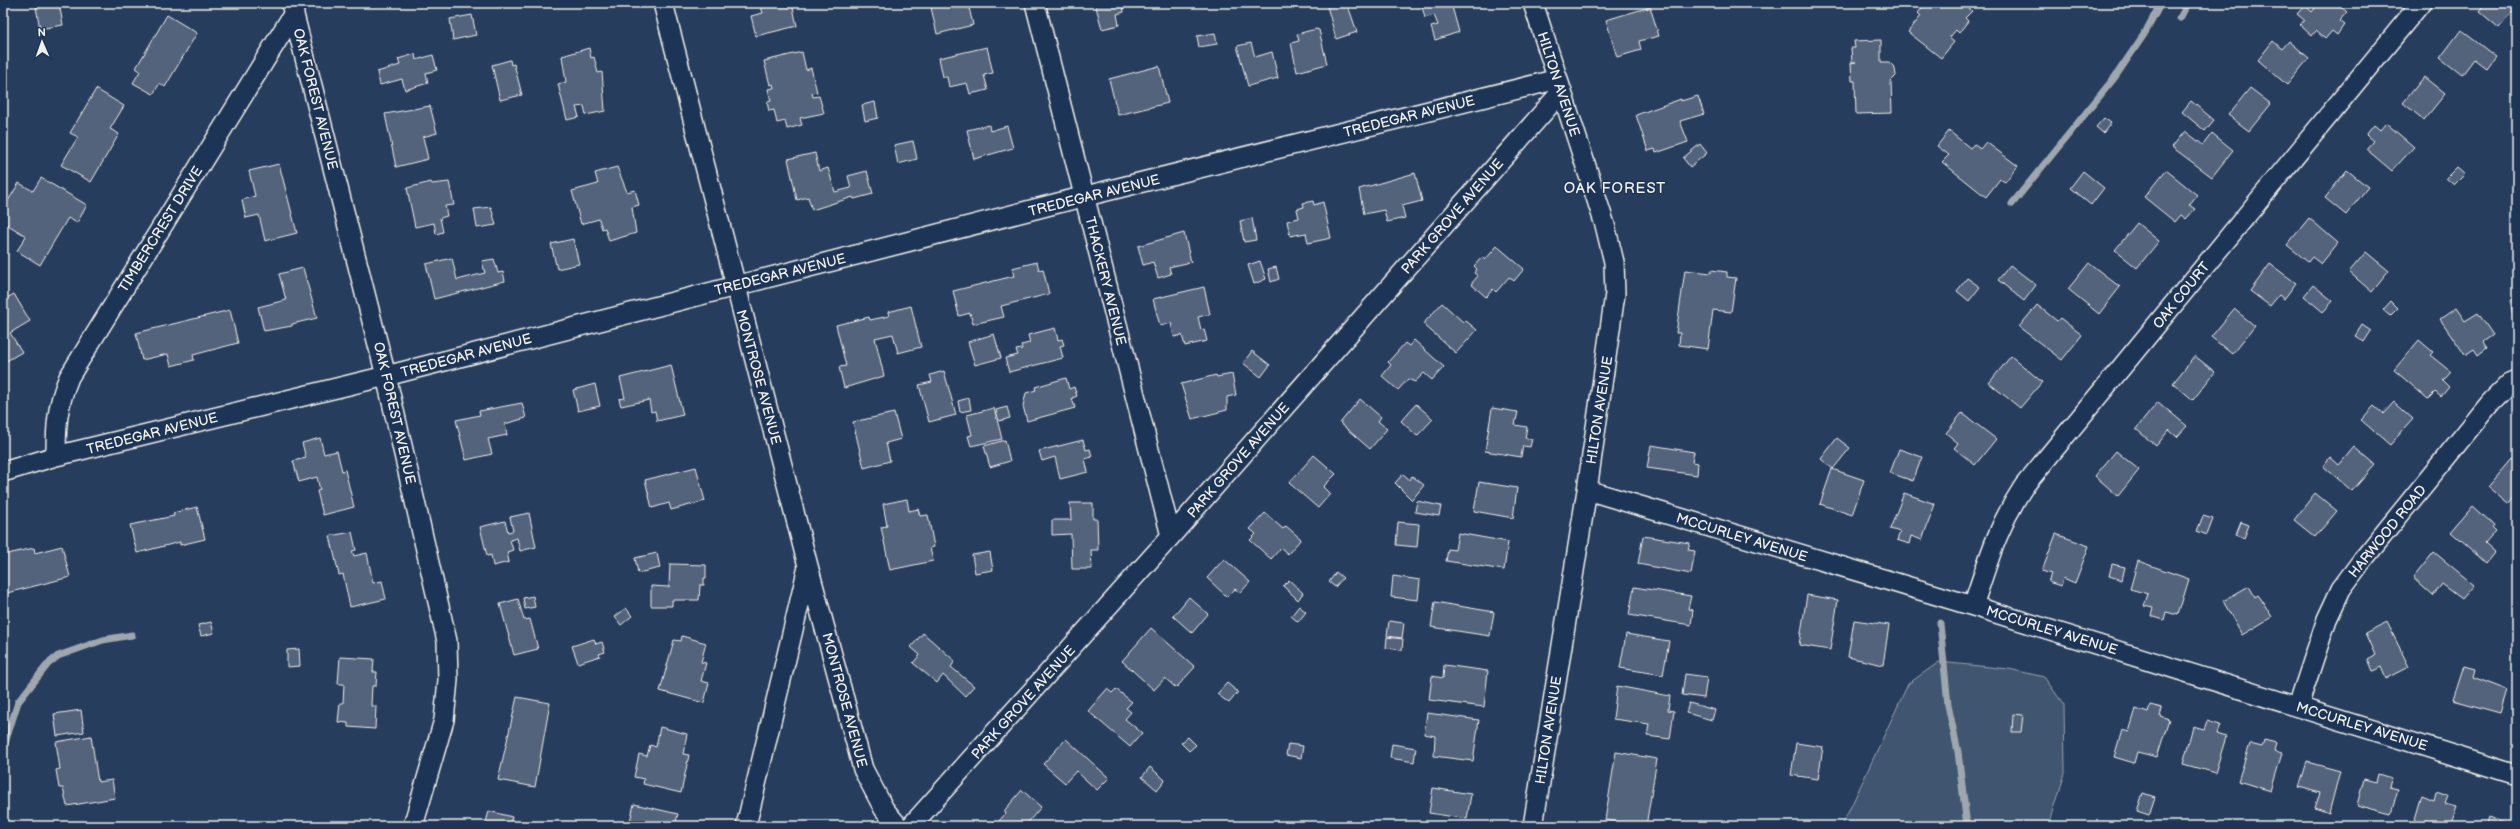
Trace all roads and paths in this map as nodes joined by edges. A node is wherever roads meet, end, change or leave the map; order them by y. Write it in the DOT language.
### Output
graph roads {
  1 [pos="663,3"];
  2 [pos="1036,3"];
  3 [pos="1533,3"];
  4 [pos="2422,3"];
  5 [pos="292,8"];
  6 [pos="1560,85"];
  7 [pos="1085,197"];
  8 [pos="735,286"];
  9 [pos="386,376"];
  10 [pos="2517,380"];
  11 [pos="56,456"];
  12 [pos="3,472"];
  13 [pos="1587,490"];
  14 [pos="1171,536"];
  15 [pos="808,566"];
  16 [pos="1973,606"];
  17 [pos="2298,706"];
  18 [pos="2517,775"];
  19 [pos="413,826"];
  20 [pos="746,826"];
  21 [pos="898,826"];
  22 [pos="911,826"];
  23 [pos="1533,826"];
  1 -- 8 [label="street, MONTROSE AVENUE"];
  2 -- 7 [label="street, THACKERY AVENUE"];
  3 -- 6 [label="street, HILTON AVENUE"];
  4 -- 16 [label="street, OAK COURT"];
  5 -- 9 [label="street, OAK FOREST AVENUE"];
  5 -- 11 [label="street, TIMBERCREST DRIVE"];
  6 -- 7 [label="street, TREDEGAR AVENUE"];
  6 -- 13 [label="street, HILTON AVENUE"];
  6 -- 14 [label="street, PARK GROVE AVENUE"];
  7 -- 8 [label="street, TREDEGAR AVENUE"];
  7 -- 14 [label="street, THACKERY AVENUE"];
  8 -- 9 [label="street, TREDEGAR AVENUE"];
  8 -- 15 [label="street, MONTROSE AVENUE"];
  9 -- 11 [label="street, TREDEGAR AVENUE"];
  9 -- 19 [label="street, OAK FOREST AVENUE"];
  10 -- 17 [label="street, HARWOOD ROAD"];
  11 -- 12 [label="street, TREDEGAR AVENUE"];
  13 -- 16 [label="street, MCCURLEY AVENUE"];
  13 -- 23 [label="street, HILTON AVENUE"];
  14 -- 22 [label="street, PARK GROVE AVENUE"];
  15 -- 20 [label="street, MONTROSE AVENUE"];
  15 -- 21 [label="street, MONTROSE AVENUE"];
  16 -- 17 [label="street, MCCURLEY AVENUE"];
  17 -- 18 [label="street, MCCURLEY AVENUE"];
}
